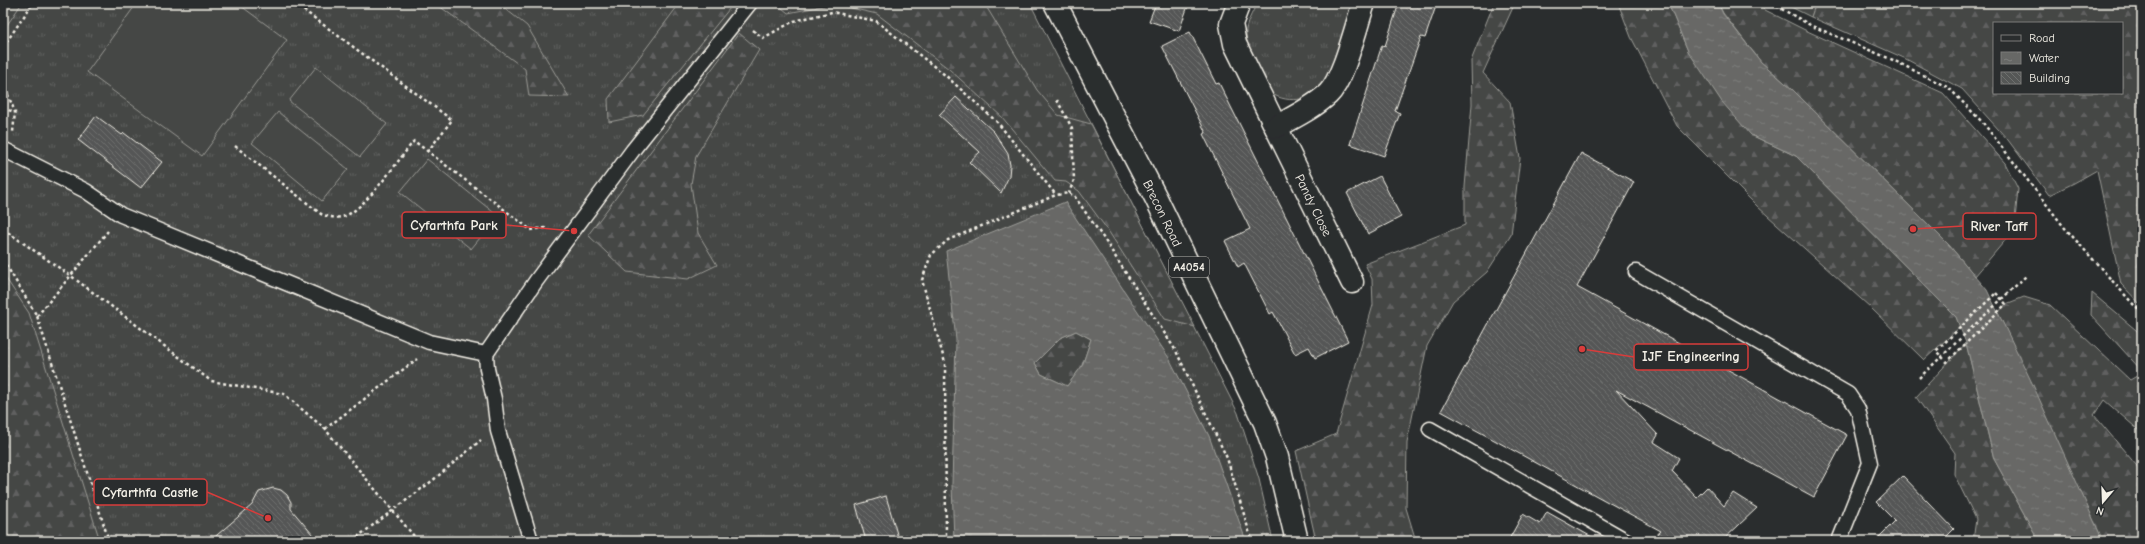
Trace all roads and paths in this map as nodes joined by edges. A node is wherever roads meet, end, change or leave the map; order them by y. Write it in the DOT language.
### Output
graph roads {
  1 [pos="33,3"];
  2 [pos="294,3"];
  3 [pos="750,3"];
  4 [pos="1055,3"];
  5 [pos="1238,3"];
  6 [pos="1364,3"];
  7 [pos="1771,3"];
  8 [pos="738,18"];
  9 [pos="3,47"];
  10 [pos="3,83"];
  11 [pos="1057,100"];
  12 [pos="3,108"];
  13 [pos="15,112"];
  14 [pos="1276,127"];
  15 [pos="235,146"];
  16 [pos="7,151"];
  17 [pos="428,151"];
  18 [pos="1068,193"];
  19 [pos="1056,195"];
  20 [pos="121,215"];
  21 [pos="3,229"];
  22 [pos="568,239"];
  23 [pos="3,260"];
  24 [pos="1636,272"];
  25 [pos="2027,275"];
  26 [pos="71,276"];
  27 [pos="1352,282"];
  28 [pos="2002,299"];
  29 [pos="2142,314"];
  30 [pos="37,316"];
  31 [pos="429,342"];
  32 [pos="486,354"];
  33 [pos="1942,357"];
  34 [pos="1919,378"];
  35 [pos="325,429"];
  36 [pos="1430,429"];
  37 [pos="498,431"];
  38 [pos="393,510"];
  39 [pos="109,541"];
  40 [pos="352,541"];
  41 [pos="418,541"];
  42 [pos="532,541"];
  43 [pos="946,541"];
  44 [pos="1252,541"];
  45 [pos="1297,541"];
  46 [pos="1627,541"];
  47 [pos="1839,541"];
  1 -- 9 [label="path"];
  2 -- 17 [label="path"];
  3 -- 8 [label="lane"];
  4 -- 45 [label="main road, Brecon Road / A4054"];
  5 -- 14 [label="main road, Pandy Close"];
  6 -- 14 [label="main road"];
  7 -- 29 [label="path"];
  8 -- 19 [label="path"];
  8 -- 22 [label="lane"];
  10 -- 13 [label="path"];
  11 -- 18 [label="path"];
  12 -- 13 [label="path"];
  13 -- 16 [label="path"];
  14 -- 27 [label="main road, Pandy Close"];
  15 -- 17 [label="path"];
  16 -- 20 [label="lane"];
  17 -- 22 [label="path"];
  18 -- 19 [label="path"];
  18 -- 44 [label="path"];
  19 -- 43 [label="path"];
  20 -- 26 [label="path"];
  20 -- 31 [label="lane"];
  21 -- 26 [label="path"];
  22 -- 32 [label="lane"];
  23 -- 30 [label="path"];
  24 -- 47 [label="lane"];
  25 -- 28 [label="path"];
  26 -- 30 [label="path"];
  26 -- 35 [label="path"];
  28 -- 33 [label="path"];
  28 -- 33 [label="path"];
  28 -- 33 [label="path"];
  30 -- 39 [label="path"];
  31 -- 32 [label="lane"];
  31 -- 35 [label="path"];
  32 -- 37 [label="lane"];
  33 -- 34 [label="path"];
  35 -- 38 [label="path"];
  36 -- 46 [label="lane"];
  37 -- 38 [label="path"];
  37 -- 42 [label="lane"];
  38 -- 40 [label="path"];
  38 -- 41 [label="path"];
}
